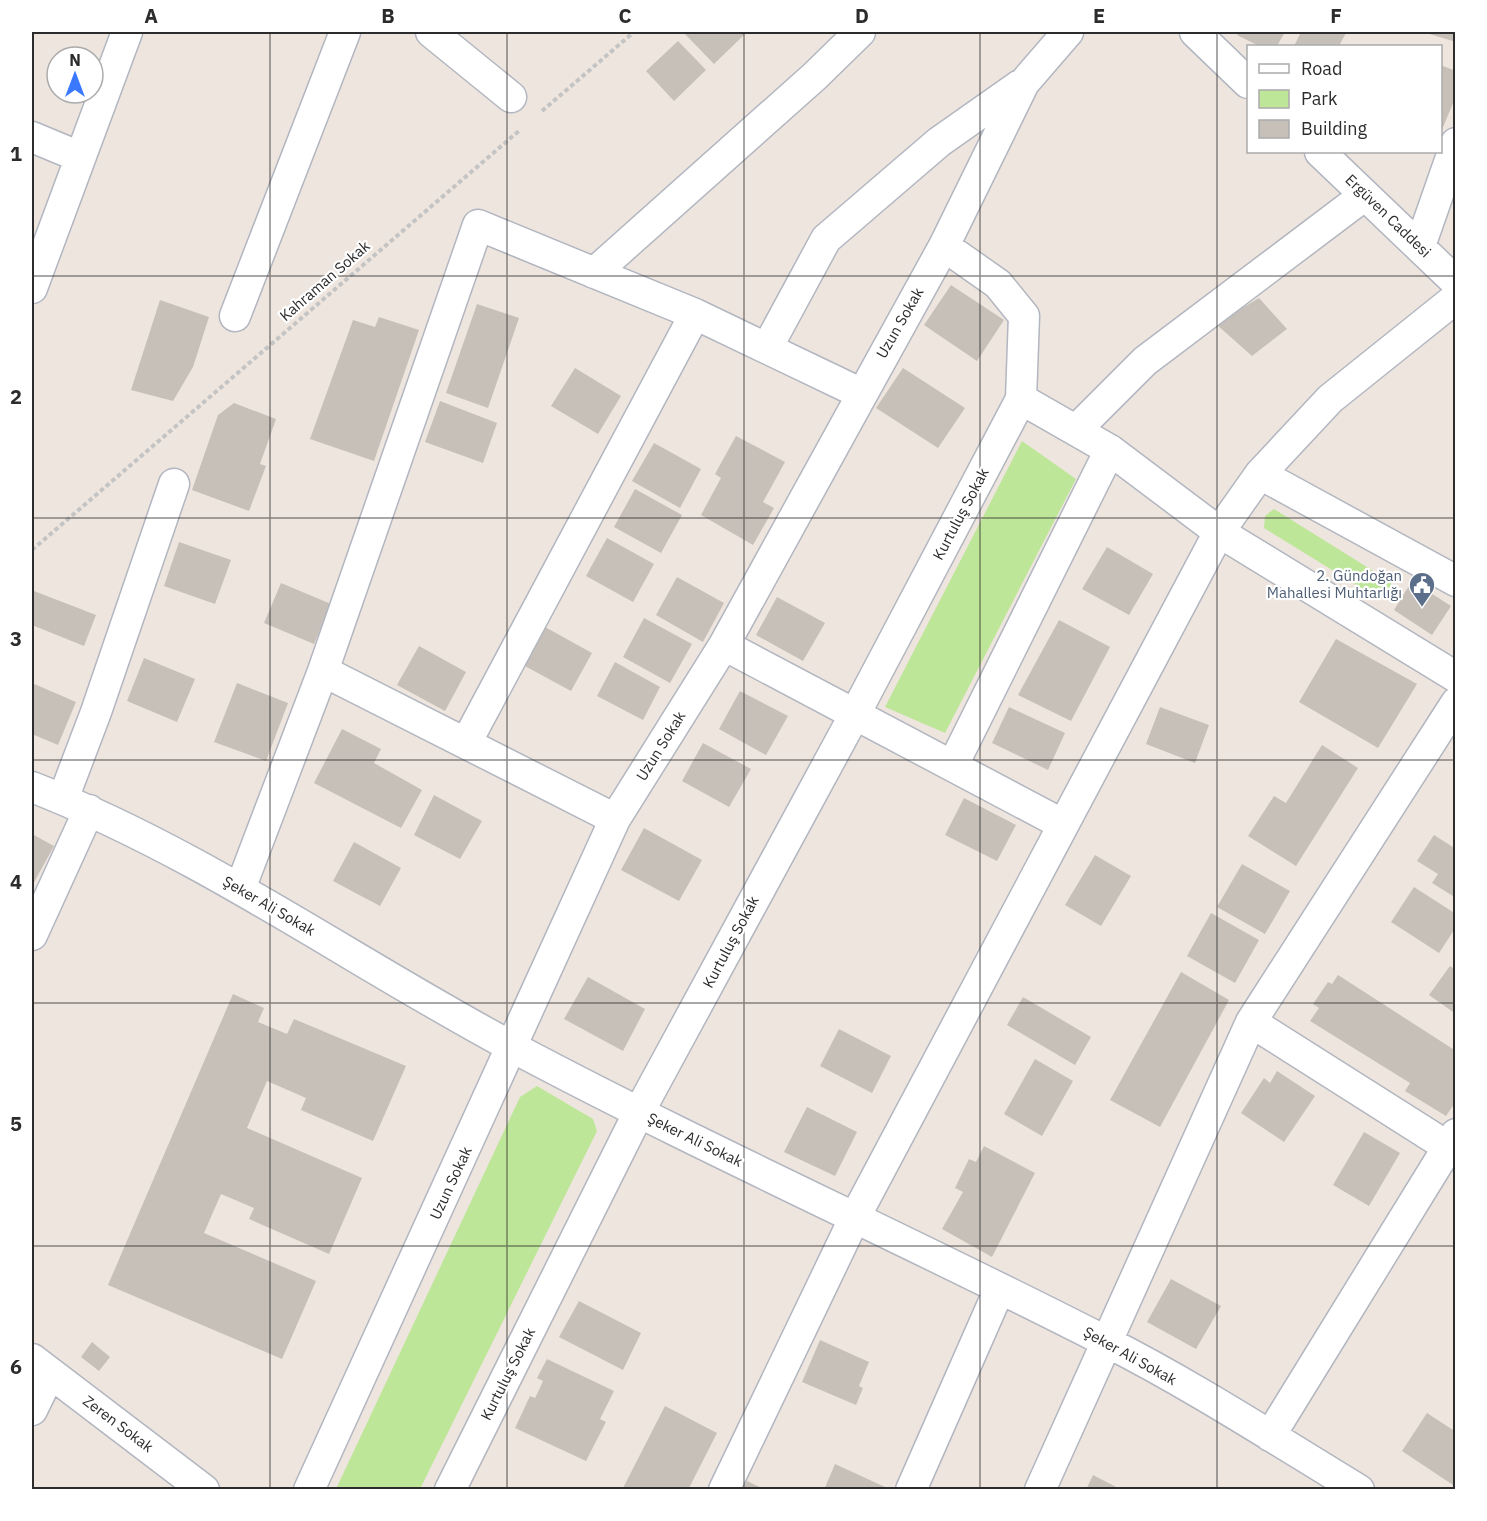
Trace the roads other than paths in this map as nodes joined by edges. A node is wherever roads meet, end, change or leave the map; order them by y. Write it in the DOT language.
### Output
graph roads {
  1 [pos="127,32"];
  2 [pos="345,32"];
  3 [pos="431,32"];
  4 [pos="860,32"];
  5 [pos="1068,32"];
  6 [pos="1200,33"];
  7 [pos="1247,82"];
  8 [pos="1024,83"];
  9 [pos="511,97"];
  10 [pos="32,136"];
  11 [pos="1455,143"];
  12 [pos="1321,153"];
  13 [pos="80,157"];
  14 [pos="1365,195"];
  15 [pos="944,246"];
  16 [pos="1420,246"];
  17 [pos="594,273"];
  18 [pos="1455,282"];
  19 [pos="32,288"];
  20 [pos="1455,298"];
  21 [pos="695,314"];
  22 [pos="235,316"];
  23 [pos="767,348"];
  24 [pos="860,393"];
  25 [pos="1021,399"];
  26 [pos="1076,430"];
  27 [pos="1110,450"];
  28 [pos="1260,474"];
  29 [pos="174,484"];
  30 [pos="1219,532"];
  31 [pos="1455,580"];
  32 [pos="724,645"];
  33 [pos="322,671"];
  34 [pos="1455,677"];
  35 [pos="1455,703"];
  36 [pos="855,714"];
  37 [pos="466,743"];
  38 [pos="953,765"];
  39 [pos="32,787"];
  40 [pos="76,805"];
  41 [pos="615,819"];
  42 [pos="1062,824"];
  43 [pos="240,889"];
  44 [pos="32,935"];
  45 [pos="1251,1022"];
  46 [pos="513,1048"];
  47 [pos="639,1112"];
  48 [pos="1453,1144"];
  49 [pos="854,1219"];
  50 [pos="999,1290"];
  51 [pos="1107,1342"];
  52 [pos="41,1366"];
  53 [pos="32,1410"];
  54 [pos="1270,1436"];
  55 [pos="204,1490"];
  56 [pos="309,1490"];
  57 [pos="450,1490"];
  58 [pos="724,1490"];
  59 [pos="911,1490"];
  60 [pos="1040,1490"];
  61 [pos="1359,1490"];
  1 -- 13 [label="street"];
  2 -- 22 [label="street"];
  3 -- 9 [label="street"];
  4 -- 17 [label="street"];
  5 -- 8 [label="street, Uzun Sokak"];
  6 -- 7 [label="street"];
  8 -- 15 [label="street, Uzun Sokak"];
  8 -- 23 [label="street"];
  10 -- 13 [label="street"];
  11 -- 16 [label="street"];
  12 -- 14 [label="street, Ergüven Caddesi"];
  13 -- 19 [label="street"];
  14 -- 16 [label="street, Ergüven Caddesi"];
  14 -- 26 [label="street"];
  15 -- 24 [label="street, Uzun Sokak"];
  15 -- 25 [label="street"];
  16 -- 18 [label="street, Ergüven Caddesi"];
  17 -- 21 [label="street"];
  17 -- 33 [label="street"];
  20 -- 28 [label="street"];
  21 -- 23 [label="street"];
  21 -- 37 [label="street"];
  23 -- 24 [label="street"];
  24 -- 32 [label="street, Uzun Sokak"];
  25 -- 26 [label="street"];
  25 -- 36 [label="street, Kurtuluş Sokak"];
  26 -- 27 [label="street"];
  27 -- 30 [label="street"];
  27 -- 38 [label="street"];
  28 -- 30 [label="street"];
  28 -- 31 [label="street"];
  29 -- 40 [label="street"];
  30 -- 34 [label="street"];
  30 -- 42 [label="street"];
  32 -- 36 [label="street"];
  32 -- 41 [label="street, Uzun Sokak"];
  33 -- 37 [label="street"];
  33 -- 43 [label="street"];
  35 -- 45 [label="street"];
  36 -- 38 [label="street"];
  36 -- 47 [label="street, Kurtuluş Sokak"];
  37 -- 41 [label="street"];
  38 -- 42 [label="street"];
  39 -- 40 [label="street, Şeker Ali Sokak"];
  40 -- 43 [label="street, Şeker Ali Sokak"];
  40 -- 44 [label="street"];
  41 -- 46 [label="street, Uzun Sokak"];
  42 -- 49 [label="street"];
  43 -- 46 [label="street, Şeker Ali Sokak"];
  45 -- 48 [label="street"];
  45 -- 51 [label="street"];
  46 -- 47 [label="street, Şeker Ali Sokak"];
  46 -- 56 [label="street, Uzun Sokak"];
  47 -- 49 [label="street, Şeker Ali Sokak"];
  47 -- 57 [label="street, Kurtuluş Sokak"];
  48 -- 54 [label="street"];
  49 -- 50 [label="street, Şeker Ali Sokak"];
  49 -- 58 [label="street"];
  50 -- 51 [label="street, Şeker Ali Sokak"];
  50 -- 59 [label="street"];
  51 -- 54 [label="street, Şeker Ali Sokak"];
  51 -- 60 [label="street"];
  52 -- 53 [label="street"];
  52 -- 55 [label="street, Zeren Sokak"];
  54 -- 61 [label="street, Şeker Ali Sokak"];
}
